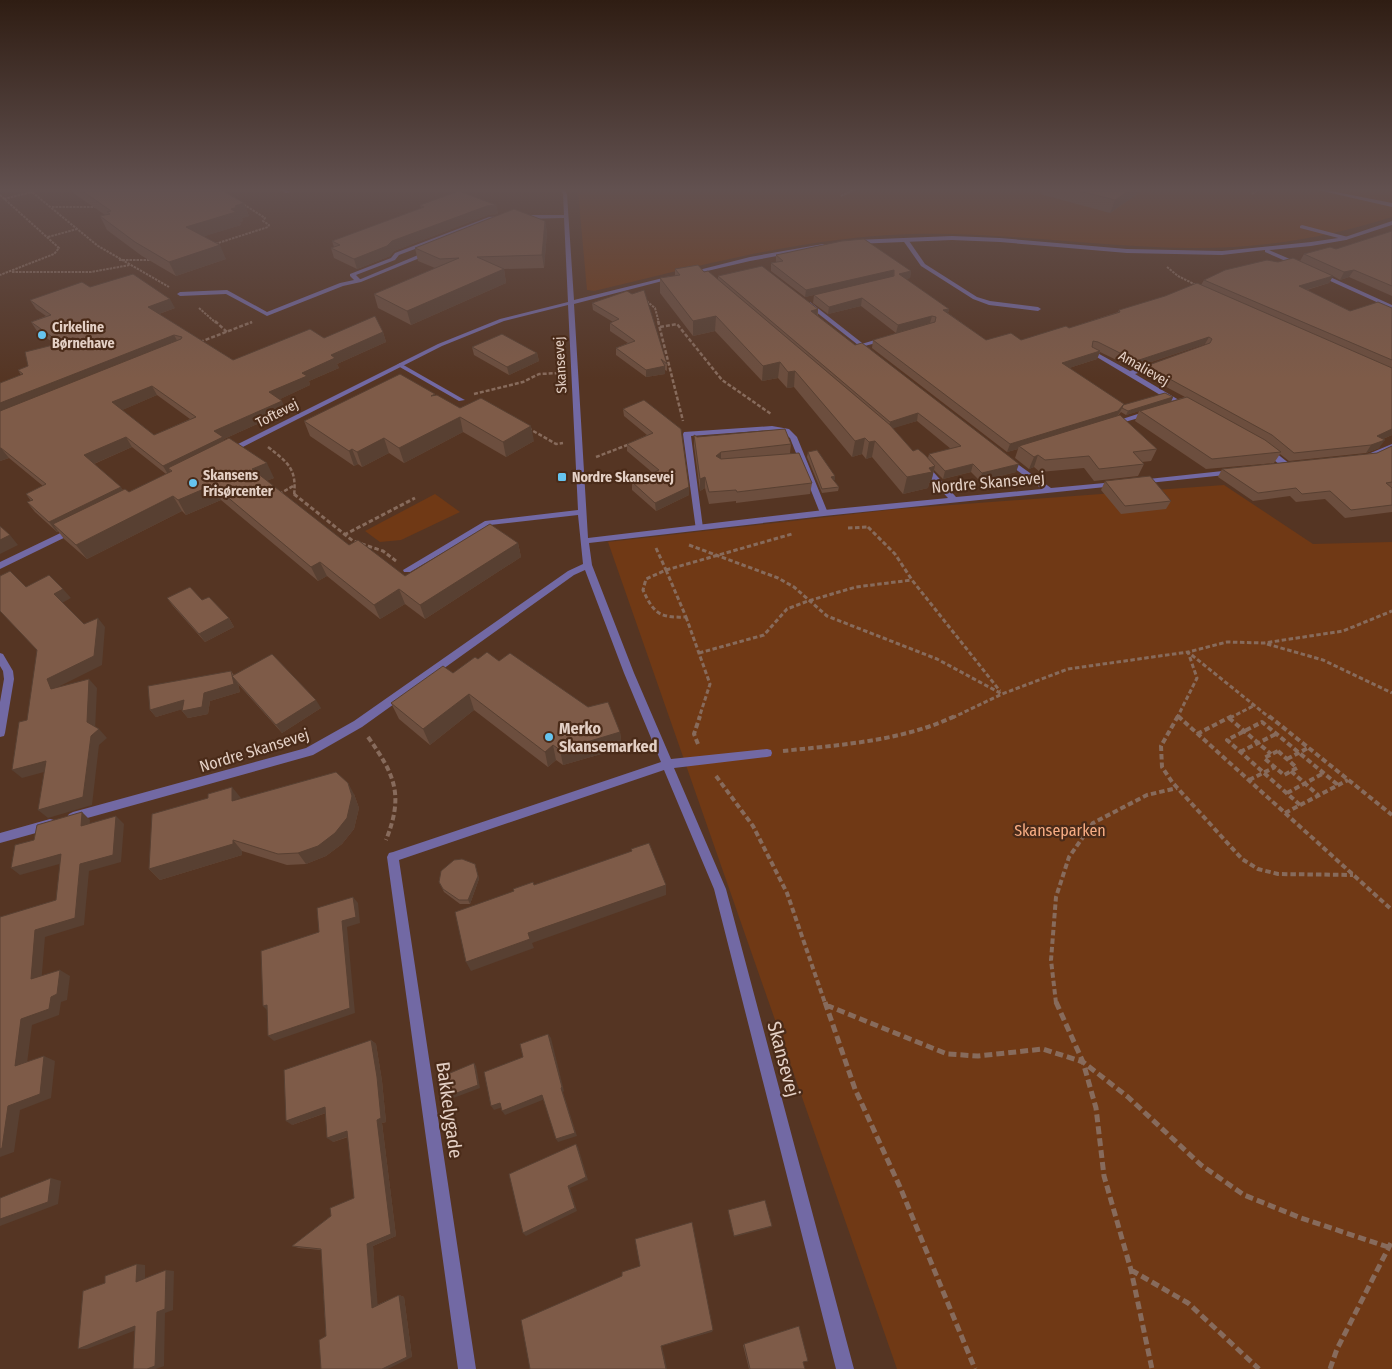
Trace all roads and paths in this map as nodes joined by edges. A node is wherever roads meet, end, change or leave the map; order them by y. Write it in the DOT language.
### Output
graph roads {
  1 [pos="54,252"];
  2 [pos="108,252"];
  3 [pos="403,252"];
  4 [pos="431,252"];
  5 [pos="569,252"];
  6 [pos="792,252"];
  7 [pos="914,252"];
  8 [pos="1154,252"];
  9 [pos="1238,252"];
  10 [pos="1270,252"];
  11 [pos="750,259"];
  12 [pos="119,260"];
  13 [pos="152,260"];
  14 [pos="130,265"];
  15 [pos="758,265"];
  16 [pos="1302,266"];
  17 [pos="1311,271"];
  18 [pos="9,272"];
  19 [pos="697,272"];
  20 [pos="687,274"];
  21 [pos="0,275"];
  22 [pos="678,276"];
  23 [pos="704,278"];
  24 [pos="359,281"];
  25 [pos="630,288"];
  26 [pos="1198,290"];
  27 [pos="180,294"];
  28 [pos="812,299"];
  29 [pos="572,302"];
  30 [pos="1392,307"];
  31 [pos="1038,309"];
  32 [pos="660,327"];
  33 [pos="227,332"];
  34 [pos="896,336"];
  35 [pos="862,345"];
  36 [pos="1092,352"];
  37 [pos="876,357"];
  38 [pos="1166,361"];
  39 [pos="400,365"];
  40 [pos="1129,374"];
  41 [pos="471,395"];
  42 [pos="462,400"];
  43 [pos="480,400"];
  44 [pos="1180,403"];
  45 [pos="1171,406"];
  46 [pos="1162,409"];
  47 [pos="1193,410"];
  48 [pos="522,424"];
  49 [pos="1106,426"];
  50 [pos="786,431"];
  51 [pos="687,434"];
  52 [pos="256,438"];
  53 [pos="579,442"];
  54 [pos="633,443"];
  55 [pos="1392,446"];
  56 [pos="1263,447"];
  57 [pos="1015,454"];
  58 [pos="220,455"];
  59 [pos="580,458"];
  60 [pos="1359,458"];
  61 [pos="802,459"];
  62 [pos="793,460"];
  63 [pos="917,462"];
  64 [pos="1277,467"];
  65 [pos="1238,471"];
  66 [pos="296,485"];
  67 [pos="1050,491"];
  68 [pos="271,497"];
  69 [pos="415,498"];
  70 [pos="954,500"];
  71 [pos="851,510"];
  72 [pos="582,512"];
  73 [pos="824,513"];
  74 [pos="79,526"];
  75 [pos="868,527"];
  76 [pos="699,528"];
  77 [pos="840,529"];
  78 [pos="344,534"];
  79 [pos="794,534"];
  80 [pos="584,540"];
  81 [pos="662,543"];
  82 [pos="688,545"];
  83 [pos="714,555"];
  84 [pos="588,565"];
  85 [pos="0,566"];
  86 [pos="407,570"];
  87 [pos="665,570"];
  88 [pos="912,580"];
  89 [pos="808,601"];
  90 [pos="1392,611"];
  91 [pos="686,617"];
  92 [pos="1264,643"];
  93 [pos="1188,652"];
  94 [pos="699,654"];
  95 [pos="0,657"];
  96 [pos="1392,693"];
  97 [pos="1002,694"];
  98 [pos="1255,705"];
  99 [pos="1178,716"];
  100 [pos="1229,718"];
  101 [pos="358,724"];
  102 [pos="1244,731"];
  103 [pos="0,733"];
  104 [pos="1197,734"];
  105 [pos="1276,734"];
  106 [pos="1258,743"];
  107 [pos="1308,748"];
  108 [pos="1240,752"];
  109 [pos="767,753"];
  110 [pos="1299,753"];
  111 [pos="1271,754"];
  112 [pos="1287,759"];
  113 [pos="705,760"];
  114 [pos="668,764"];
  115 [pos="1275,767"];
  116 [pos="1291,771"];
  117 [pos="1263,772"];
  118 [pos="1324,773"];
  119 [pos="1249,780"];
  120 [pos="1348,780"];
  121 [pos="1305,783"];
  122 [pos="1338,785"];
  123 [pos="1177,788"];
  124 [pos="1287,793"];
  125 [pos="1319,796"];
  126 [pos="1300,806"];
  127 [pos="1285,813"];
  128 [pos="1392,815"];
  129 [pos="0,838"];
  130 [pos="393,857"];
  131 [pos="1354,875"];
  132 [pos="1392,910"];
  133 [pos="825,1005"];
  134 [pos="1083,1062"];
  135 [pos="1390,1244"];
  136 [pos="1131,1270"];
  137 [pos="467,1369"];
  138 [pos="845,1369"];
  139 [pos="975,1369"];
  140 [pos="1152,1369"];
  141 [pos="1259,1369"];
  142 [pos="1330,1369"];
  1 -- 18 [label="path"];
  2 -- 12 [label="path"];
  3 -- 24 [label="street"];
  4 -- 24 [label="street"];
  5 -- 29 [label="street, Skansevej"];
  6 -- 11 [label="street"];
  7 -- 31 [label="street"];
  8 -- 9 [label="street"];
  8 -- 26 [label="path"];
  10 -- 16 [label="street"];
  11 -- 15 [label="street"];
  11 -- 19 [label="street"];
  12 -- 13 [label="path"];
  12 -- 14 [label="path"];
  14 -- 18 [label="path"];
  14 -- 27 [label="path"];
  17 -- 30 [label="street"];
  18 -- 21 [label="path"];
  19 -- 20 [label="street"];
  19 -- 23 [label="street"];
  22 -- 25 [label="street, Toftevej"];
  24 -- 27 [label="street"];
  25 -- 29 [label="street, Toftevej"];
  25 -- 32 [label="path"];
  27 -- 33 [label="path"];
  28 -- 35 [label="street"];
  29 -- 39 [label="street, Toftevej"];
  29 -- 53 [label="street, Skansevej"];
  32 -- 50 [label="path"];
  32 -- 51 [label="path"];
  34 -- 35 [label="street"];
  35 -- 37 [label="street"];
  36 -- 40 [label="street, Amalievej"];
  38 -- 40 [label="street"];
  39 -- 42 [label="street"];
  39 -- 52 [label="street, Toftevej"];
  40 -- 44 [label="street, Amalievej"];
  41 -- 43 [label="path"];
  44 -- 45 [label="street"];
  44 -- 47 [label="street, Amalievej"];
  46 -- 49 [label="street"];
  48 -- 53 [label="path"];
  50 -- 51 [label="street"];
  50 -- 61 [label="street"];
  51 -- 76 [label="street"];
  52 -- 58 [label="street, Toftevej"];
  52 -- 66 [label="path"];
  53 -- 59 [label="street, Skansevej"];
  54 -- 59 [label="path"];
  55 -- 60 [label="street"];
  56 -- 64 [label="street"];
  57 -- 67 [label="street"];
  59 -- 72 [label="street, Skansevej"];
  61 -- 62 [label="street"];
  61 -- 73 [label="street"];
  63 -- 70 [label="street"];
  65 -- 67 [label="street, Nordre Skansevej"];
  66 -- 68 [label="path"];
  66 -- 78 [label="path"];
  67 -- 70 [label="street, Nordre Skansevej"];
  69 -- 78 [label="path"];
  70 -- 71 [label="street, Nordre Skansevej"];
  71 -- 73 [label="street, Nordre Skansevej"];
  71 -- 75 [label="path"];
  72 -- 80 [label="street, Skansevej"];
  72 -- 86 [label="street"];
  73 -- 76 [label="street, Nordre Skansevej"];
  74 -- 85 [label="street"];
  75 -- 77 [label="path"];
  75 -- 88 [label="path"];
  76 -- 80 [label="street, Nordre Skansevej"];
  78 -- 86 [label="path"];
  79 -- 83 [label="path"];
  80 -- 84 [label="street, Skansevej"];
  81 -- 87 [label="path"];
  82 -- 83 [label="path"];
  83 -- 87 [label="path"];
  83 -- 89 [label="path"];
  84 -- 101 [label="street, Nordre Skansevej"];
  84 -- 114 [label="street, Skansevej"];
  87 -- 91 [label="path"];
  87 -- 91 [label="path"];
  88 -- 89 [label="path"];
  88 -- 97 [label="path"];
  89 -- 94 [label="path"];
  89 -- 97 [label="path"];
  90 -- 92 [label="path"];
  91 -- 94 [label="path"];
  92 -- 93 [label="path"];
  92 -- 96 [label="path"];
  93 -- 97 [label="path"];
  93 -- 98 [label="path"];
  93 -- 99 [label="path"];
  94 -- 113 [label="path"];
  95 -- 103 [label="street"];
  97 -- 109 [label="path"];
  98 -- 100 [label="path"];
  98 -- 107 [label="path"];
  99 -- 104 [label="path"];
  99 -- 123 [label="path"];
  100 -- 102 [label="path"];
  100 -- 104 [label="path"];
  101 -- 129 [label="street, Nordre Skansevej"];
  101 -- 130 [label="path"];
  102 -- 105 [label="path"];
  102 -- 106 [label="path"];
  102 -- 108 [label="path"];
  104 -- 119 [label="path"];
  105 -- 106 [label="path"];
  105 -- 110 [label="path"];
  106 -- 108 [label="path"];
  106 -- 111 [label="path"];
  107 -- 110 [label="path"];
  107 -- 120 [label="path"];
  108 -- 117 [label="path"];
  109 -- 113 [label="street"];
  110 -- 112 [label="path"];
  110 -- 118 [label="path"];
  111 -- 112 [label="path"];
  111 -- 115 [label="path"];
  112 -- 116 [label="path"];
  113 -- 114 [label="street"];
  113 -- 133 [label="path"];
  114 -- 130 [label="street"];
  114 -- 138 [label="street, Skansevej"];
  115 -- 116 [label="path"];
  115 -- 117 [label="path"];
  116 -- 121 [label="path"];
  117 -- 119 [label="path"];
  117 -- 124 [label="path"];
  118 -- 121 [label="path"];
  118 -- 122 [label="path"];
  119 -- 127 [label="path"];
  120 -- 122 [label="path"];
  120 -- 128 [label="path"];
  121 -- 124 [label="path"];
  121 -- 125 [label="path"];
  122 -- 125 [label="path"];
  123 -- 131 [label="path"];
  123 -- 134 [label="path"];
  124 -- 126 [label="path"];
  125 -- 126 [label="path"];
  126 -- 127 [label="path"];
  127 -- 131 [label="path"];
  130 -- 137 [label="street, Bakkelygade"];
  131 -- 132 [label="path"];
  133 -- 134 [label="path"];
  133 -- 139 [label="path"];
  134 -- 135 [label="path"];
  134 -- 136 [label="path"];
  135 -- 142 [label="path"];
  136 -- 140 [label="path"];
  136 -- 141 [label="path"];
}
